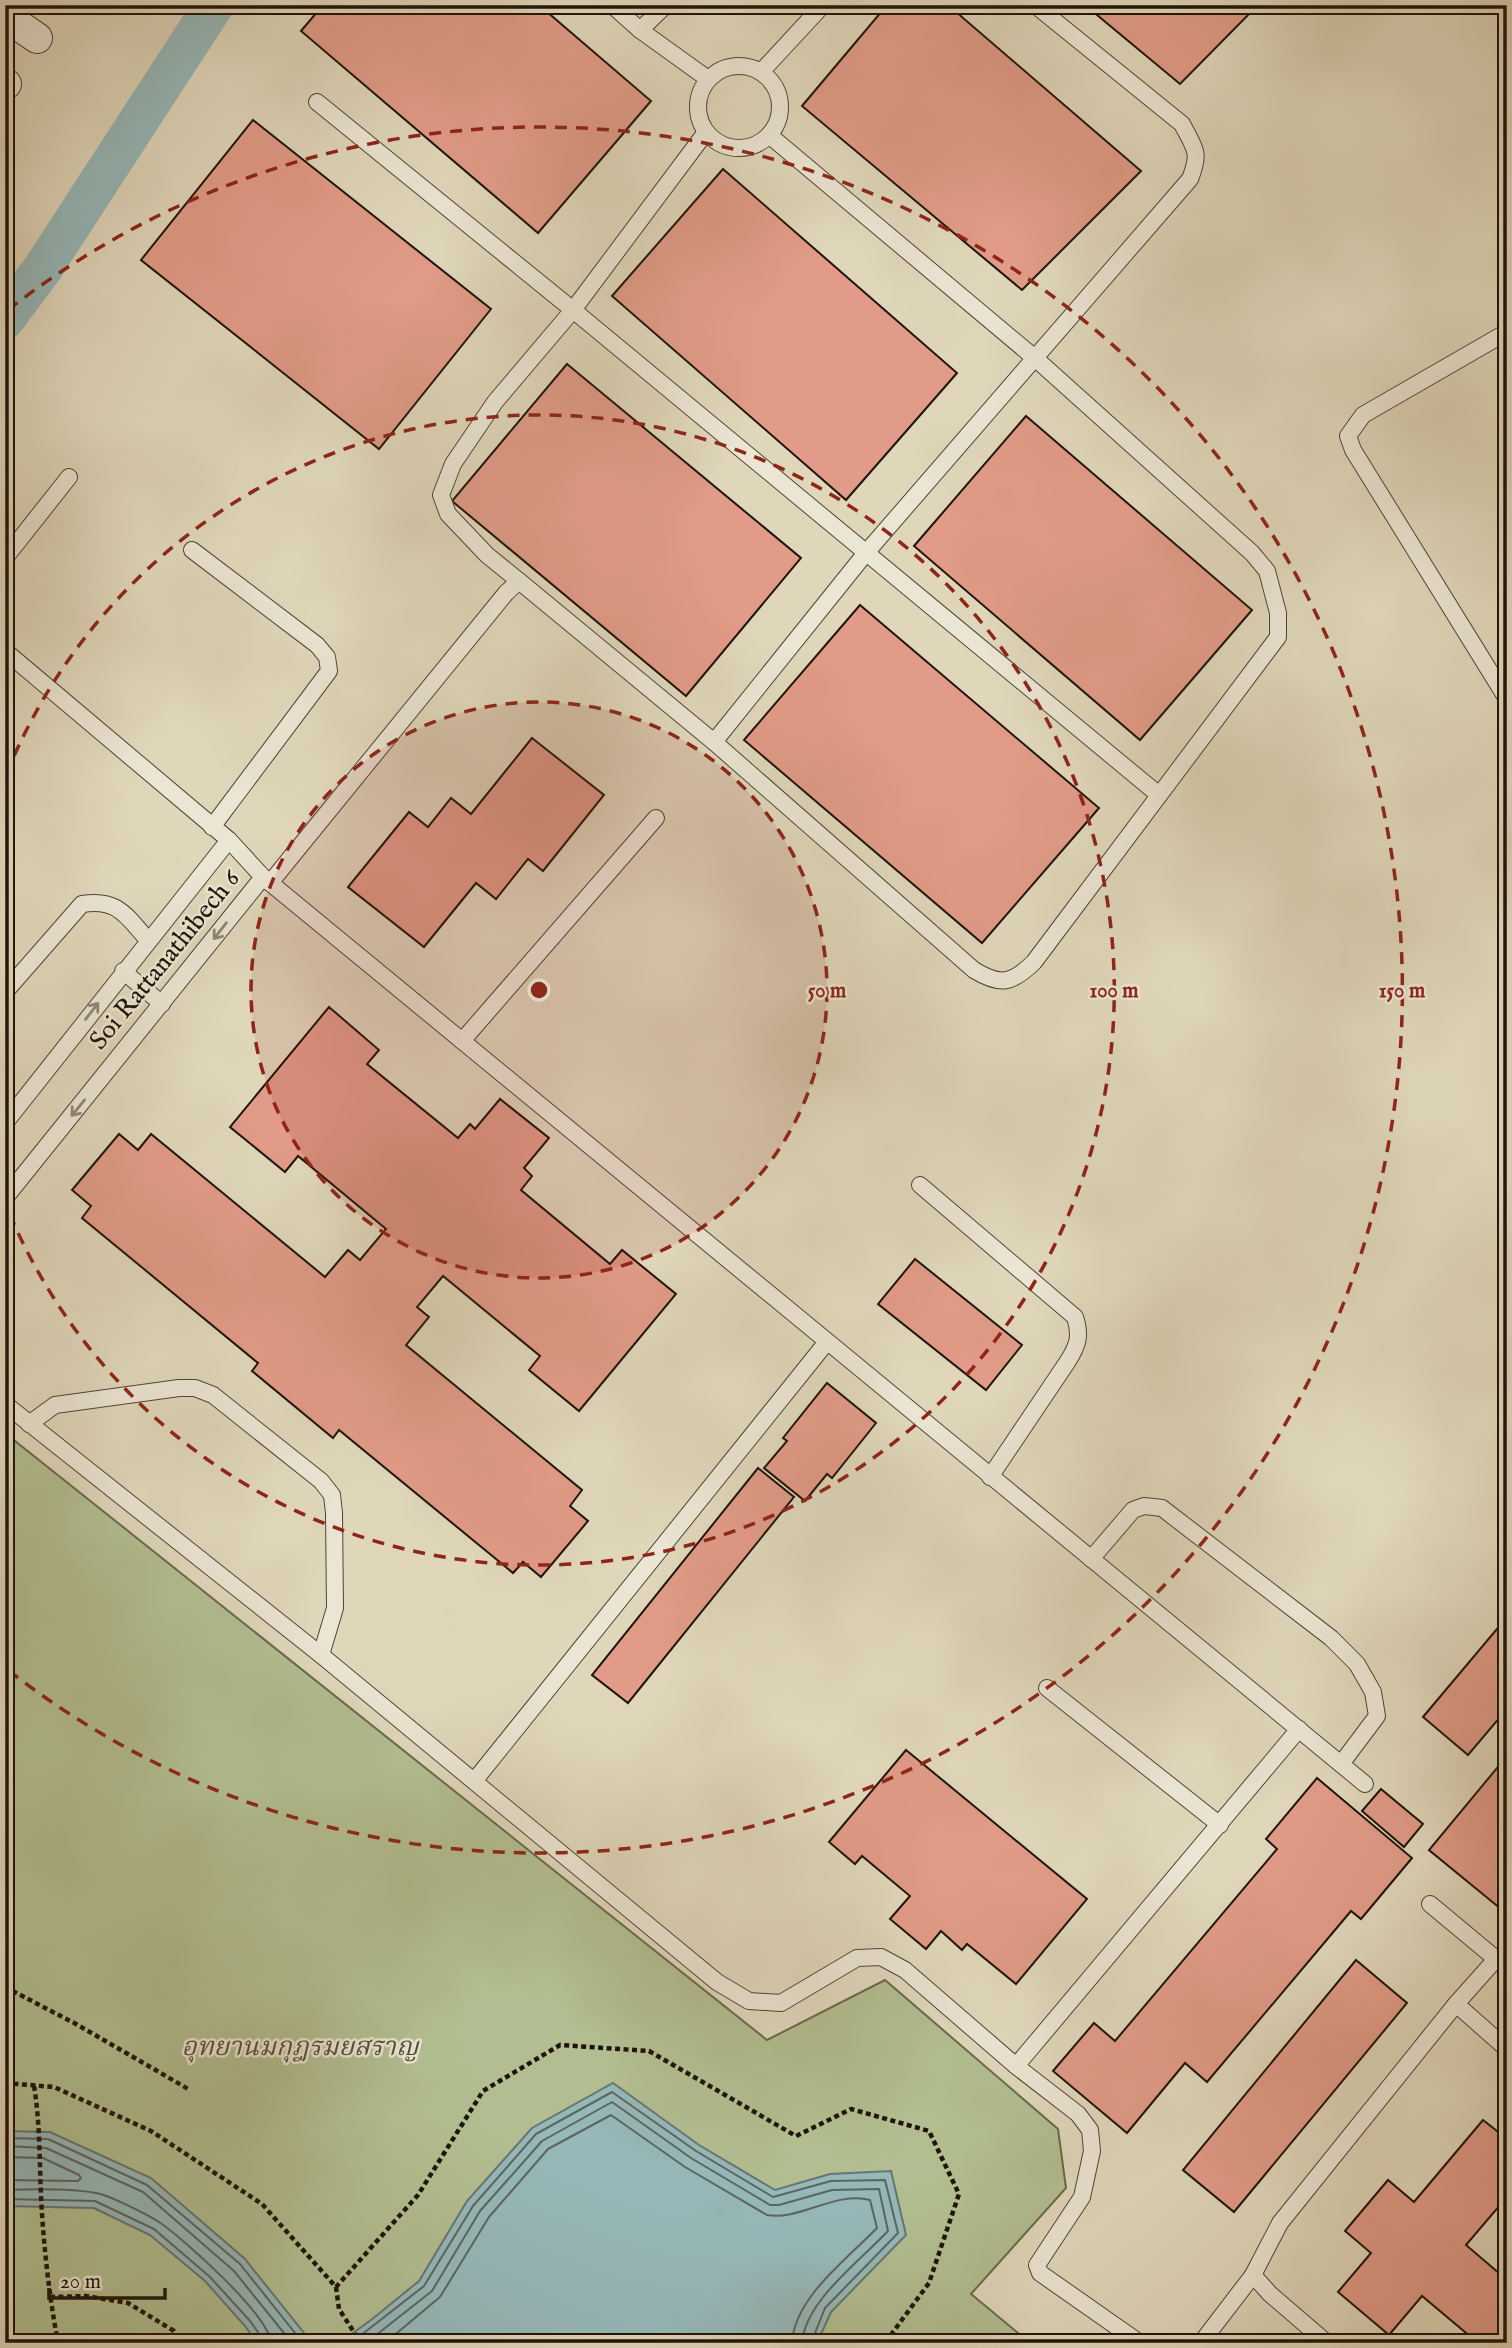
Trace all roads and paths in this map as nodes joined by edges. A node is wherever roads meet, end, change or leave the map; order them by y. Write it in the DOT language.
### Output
graph roads {
  1 [pos="612,5"];
  2 [pos="666,5"];
  3 [pos="824,5"];
  4 [pos="1035,5"];
  5 [pos="5,16"];
  6 [pos="640,30"];
  7 [pos="37,37"];
  8 [pos="761,72"];
  9 [pos="708,79"];
  10 [pos="317,102"];
  11 [pos="706,132"];
  12 [pos="769,135"];
  13 [pos="573,310"];
  14 [pos="1507,332"];
  15 [pos="1036,359"];
  16 [pos="69,477"];
  17 [pos="192,550"];
  18 [pos="865,554"];
  19 [pos="5,558"];
  20 [pos="519,581"];
  21 [pos="5,651"];
  22 [pos="1507,699"];
  23 [pos="714,741"];
  24 [pos="1159,795"];
  25 [pos="656,818"];
  26 [pos="212,827"];
  27 [pos="229,840"];
  28 [pos="266,880"];
  29 [pos="148,940"];
  30 [pos="123,971"];
  31 [pos="5,992"];
  32 [pos="162,1004"];
  33 [pos="462,1041"];
  34 [pos="5,1123"];
  35 [pos="11,1179"];
  36 [pos="920,1185"];
  37 [pos="5,1198"];
  38 [pos="826,1343"];
  39 [pos="5,1404"];
  40 [pos="29,1424"];
  41 [pos="990,1477"];
  42 [pos="1091,1559"];
  43 [pos="321,1655"];
  44 [pos="1047,1688"];
  45 [pos="1299,1729"];
  46 [pos="1341,1764"];
  47 [pos="475,1780"];
  48 [pos="1365,1784"];
  49 [pos="1220,1825"];
  50 [pos="1430,1904"];
  51 [pos="1501,1964"];
  52 [pos="5,1987"];
  53 [pos="1456,2004"];
  54 [pos="1507,2049"];
  55 [pos="1016,2066"];
  56 [pos="5,2083"];
  57 [pos="33,2085"];
  58 [pos="190,2090"];
  59 [pos="1253,2275"];
  60 [pos="336,2287"];
  61 [pos="50,2297"];
  62 [pos="58,2343"];
  63 [pos="179,2343"];
  64 [pos="361,2343"];
  65 [pos="885,2343"];
  66 [pos="1140,2343"];
  67 [pos="1201,2343"];
  68 [pos="1327,2343"];
  1 -- 6 [label="lane"];
  2 -- 6 [label="lane"];
  3 -- 8 [label="lane"];
  4 -- 15 [label="lane"];
  5 -- 7 [label="street"];
  6 -- 9 [label="lane"];
  8 -- 9 [label="lane"];
  8 -- 12 [label="lane"];
  9 -- 11 [label="lane"];
  10 -- 13 [label="lane"];
  11 -- 12 [label="lane"];
  11 -- 13 [label="lane"];
  12 -- 15 [label="lane"];
  13 -- 18 [label="lane"];
  13 -- 20 [label="lane"];
  14 -- 22 [label="lane"];
  15 -- 18 [label="lane"];
  15 -- 24 [label="lane"];
  16 -- 19 [label="lane"];
  17 -- 26 [label="lane"];
  18 -- 23 [label="lane"];
  18 -- 24 [label="lane"];
  20 -- 23 [label="lane"];
  20 -- 28 [label="lane"];
  21 -- 26 [label="lane"];
  23 -- 24 [label="lane"];
  25 -- 33 [label="lane"];
  26 -- 27 [label="lane"];
  27 -- 28 [label="lane, Soi Rattanathibech 6"];
  27 -- 29 [label="lane, Soi Rattanathibech 6"];
  28 -- 32 [label="lane, Soi Rattanathibech 6, one-way"];
  28 -- 33 [label="lane"];
  29 -- 30 [label="lane, Soi Rattanathibech 6"];
  29 -- 31 [label="lane"];
  30 -- 32 [label="lane"];
  34 -- 30 [label="lane, Soi Rattanathibech 6, one-way"];
  32 -- 35 [label="lane, Soi Rattanathibech 6, one-way"];
  33 -- 38 [label="lane"];
  35 -- 37 [label="lane, Soi Rattanathibech 6"];
  36 -- 41 [label="lane"];
  38 -- 41 [label="lane"];
  38 -- 47 [label="lane"];
  39 -- 40 [label="lane"];
  40 -- 43 [label="lane"];
  40 -- 43 [label="lane"];
  41 -- 42 [label="lane"];
  42 -- 45 [label="lane"];
  42 -- 46 [label="lane"];
  43 -- 47 [label="lane"];
  44 -- 49 [label="lane"];
  45 -- 46 [label="lane"];
  45 -- 49 [label="lane"];
  46 -- 48 [label="lane"];
  47 -- 55 [label="lane"];
  49 -- 55 [label="lane"];
  50 -- 51 [label="lane"];
  51 -- 53 [label="lane"];
  52 -- 58 [label="path"];
  53 -- 54 [label="lane"];
  53 -- 59 [label="lane"];
  55 -- 66 [label="lane"];
  56 -- 57 [label="path"];
  57 -- 60 [label="path"];
  57 -- 61 [label="path"];
  59 -- 67 [label="lane"];
  59 -- 68 [label="lane"];
  60 -- 64 [label="path"];
  60 -- 65 [label="path"];
  61 -- 62 [label="path"];
  61 -- 63 [label="path"];
}
